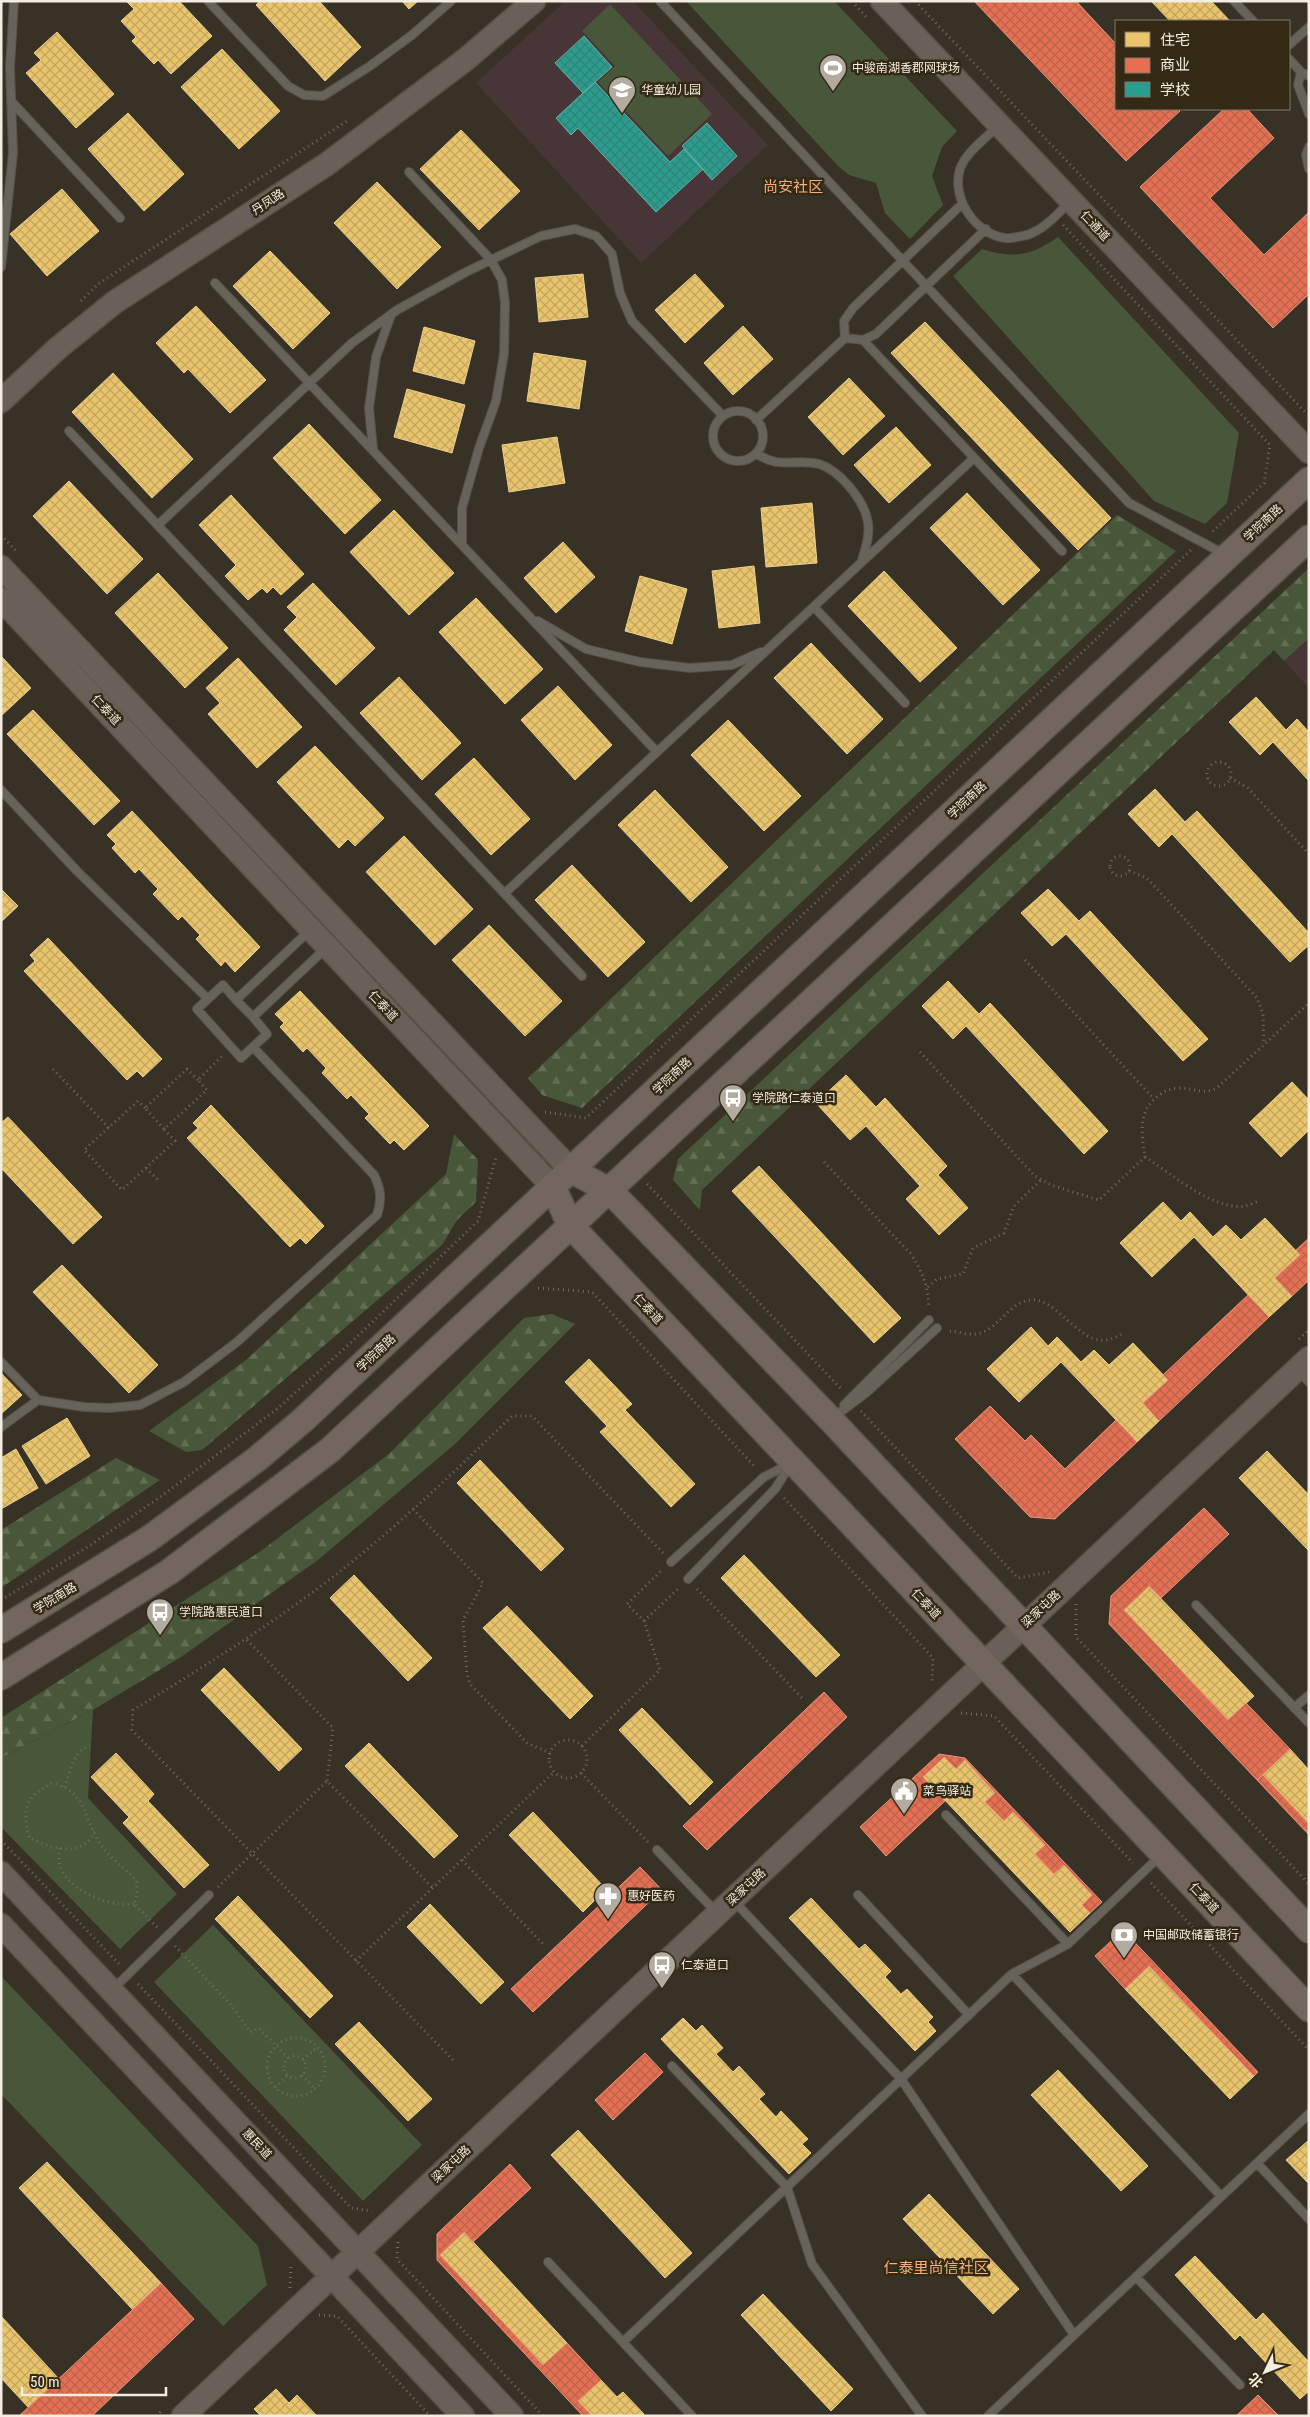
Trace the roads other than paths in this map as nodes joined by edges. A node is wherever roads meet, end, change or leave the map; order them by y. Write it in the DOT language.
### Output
graph roads {
  1 [pos="14,1"];
  2 [pos="208,1"];
  3 [pos="451,1"];
  4 [pos="534,1"];
  5 [pos="660,1"];
  6 [pos="882,1"];
  7 [pos="1234,1"];
  8 [pos="1252,20"];
  9 [pos="1309,27"];
  10 [pos="1290,44"];
  11 [pos="1290,60"];
  12 [pos="1305,74"];
  13 [pos="11,102"];
  14 [pos="1309,114"];
  15 [pos="999,125"];
  16 [pos="1309,147"];
  17 [pos="1309,169"];
  18 [pos="409,172"];
  19 [pos="1071,201"];
  20 [pos="962,204"];
  21 [pos="120,218"];
  22 [pos="986,229"];
  23 [pos="491,260"];
  24 [pos="902,261"];
  25 [pos="1,268"];
  26 [pos="215,283"];
  27 [pos="926,286"];
  28 [pos="391,314"];
  29 [pos="845,338"];
  30 [pos="863,340"];
  31 [pos="310,382"];
  32 [pos="1,401"];
  33 [pos="723,416"];
  34 [pos="756,420"];
  35 [pos="69,430"];
  36 [pos="373,449"];
  37 [pos="1309,452"];
  38 [pos="756,453"];
  39 [pos="974,458"];
  40 [pos="1309,480"];
  41 [pos="159,524"];
  42 [pos="1309,538"];
  43 [pos="462,545"];
  44 [pos="1062,551"];
  45 [pos="1228,556"];
  46 [pos="862,562"];
  47 [pos="1,567"];
  48 [pos="1,599"];
  49 [pos="814,607"];
  50 [pos="529,616"];
  51 [pos="767,649"];
  52 [pos="906,703"];
  53 [pos="657,752"];
  54 [pos="1,790"];
  55 [pos="505,893"];
  56 [pos="311,930"];
  57 [pos="327,947"];
  58 [pos="582,976"];
  59 [pos="208,999"];
  60 [pos="236,1000"];
  61 [pos="253,1017"];
  62 [pos="253,1047"];
  63 [pos="571,1170"];
  64 [pos="553,1187"];
  65 [pos="610,1191"];
  66 [pos="570,1225"];
  67 [pos="929,1320"];
  68 [pos="937,1328"];
  69 [pos="1,1362"];
  70 [pos="1305,1370"];
  71 [pos="38,1400"];
  72 [pos="852,1401"];
  73 [pos="831,1420"];
  74 [pos="1,1427"];
  75 [pos="792,1462"];
  76 [pos="671,1562"];
  77 [pos="688,1579"];
  78 [pos="1196,1605"];
  79 [pos="1023,1626"];
  80 [pos="1,1630"];
  81 [pos="982,1664"];
  82 [pos="1,1677"];
  83 [pos="1309,1695"];
  84 [pos="1294,1708"];
  85 [pos="1309,1723"];
  86 [pos="946,1815"];
  87 [pos="657,1850"];
  88 [pos="1162,1854"];
  89 [pos="1,1873"];
  90 [pos="209,1895"];
  91 [pos="858,1895"];
  92 [pos="725,1906"];
  93 [pos="1,1926"];
  94 [pos="1309,1930"];
  95 [pos="1068,1944"];
  96 [pos="1012,1974"];
  97 [pos="112,1990"];
  98 [pos="1309,2009"];
  99 [pos="969,2015"];
  100 [pos="672,2066"];
  101 [pos="901,2079"];
  102 [pos="1309,2114"];
  103 [pos="1257,2163"];
  104 [pos="787,2187"];
  105 [pos="1222,2196"];
  106 [pos="1309,2219"];
  107 [pos="358,2251"];
  108 [pos="548,2262"];
  109 [pos="332,2275"];
  110 [pos="1136,2277"];
  111 [pos="1074,2335"];
  112 [pos="623,2342"];
  113 [pos="1240,2385"];
  114 [pos="183,2416"];
  115 [pos="463,2416"];
  116 [pos="512,2416"];
  117 [pos="692,2416"];
  118 [pos="922,2416"];
  119 [pos="988,2416"];
  1 -- 13 [label="lane"];
  2 -- 3 [label="lane"];
  4 -- 32 [label="main road, 丹凤路"];
  5 -- 24 [label="lane"];
  6 -- 15 [label="main road, 仁通道"];
  7 -- 8 [label="lane"];
  9 -- 10 [label="lane"];
  11 -- 12 [label="lane"];
  12 -- 14 [label="lane"];
  13 -- 21 [label="lane"];
  13 -- 25 [label="lane"];
  15 -- 19 [label="main road, 仁通道"];
  15 -- 20 [label="lane"];
  16 -- 17 [label="lane"];
  18 -- 23 [label="lane"];
  19 -- 22 [label="lane"];
  19 -- 37 [label="main road, 仁通道"];
  20 -- 22 [label="lane"];
  20 -- 24 [label="lane"];
  22 -- 27 [label="lane"];
  23 -- 28 [label="lane"];
  23 -- 33 [label="lane"];
  23 -- 43 [label="lane"];
  24 -- 27 [label="lane"];
  24 -- 29 [label="lane"];
  26 -- 31 [label="lane"];
  27 -- 30 [label="lane"];
  27 -- 45 [label="lane"];
  28 -- 31 [label="lane"];
  28 -- 36 [label="lane"];
  29 -- 30 [label="lane"];
  29 -- 34 [label="lane"];
  30 -- 39 [label="lane"];
  31 -- 36 [label="lane"];
  31 -- 41 [label="lane"];
  33 -- 34 [label="lane"];
  33 -- 38 [label="lane"];
  34 -- 38 [label="lane"];
  35 -- 41 [label="lane"];
  36 -- 43 [label="lane"];
  38 -- 46 [label="lane"];
  39 -- 44 [label="lane"];
  39 -- 46 [label="lane"];
  40 -- 45 [label="main road, 学院南路"];
  41 -- 55 [label="lane"];
  42 -- 65 [label="main road"];
  43 -- 50 [label="lane"];
  45 -- 63 [label="main road, 学院南路"];
  46 -- 49 [label="lane"];
  47 -- 63 [label="main road, 仁泰道"];
  48 -- 56 [label="main road, 仁泰道"];
  49 -- 51 [label="lane"];
  49 -- 52 [label="lane"];
  50 -- 51 [label="lane"];
  50 -- 53 [label="lane"];
  51 -- 53 [label="lane"];
  53 -- 55 [label="lane"];
  54 -- 59 [label="lane"];
  55 -- 58 [label="lane"];
  56 -- 57 [label="main road, 仁泰道"];
  56 -- 60 [label="lane"];
  57 -- 61 [label="lane"];
  57 -- 64 [label="main road, 仁泰道"];
  59 -- 60 [label="lane"];
  59 -- 62 [label="lane"];
  60 -- 61 [label="lane"];
  61 -- 62 [label="lane"];
  62 -- 71 [label="lane"];
  63 -- 64 [label="main road, 学院南路"];
  63 -- 65 [label="main road, 仁泰道"];
  64 -- 66 [label="main road, 仁泰道"];
  64 -- 80 [label="main road, 学院南路"];
  65 -- 66 [label="main road"];
  65 -- 73 [label="main road, 仁泰道"];
  66 -- 75 [label="main road, 仁泰道"];
  66 -- 82 [label="main road"];
  67 -- 72 [label="lane"];
  68 -- 72 [label="lane"];
  69 -- 71 [label="lane"];
  70 -- 79 [label="main road, 梁家屯路"];
  71 -- 74 [label="lane"];
  72 -- 73 [label="lane"];
  73 -- 79 [label="main road, 仁泰道"];
  75 -- 76 [label="lane"];
  75 -- 77 [label="lane"];
  75 -- 81 [label="main road, 仁泰道"];
  78 -- 84 [label="lane"];
  79 -- 81 [label="main road, 梁家屯路"];
  79 -- 94 [label="main road, 仁泰道"];
  81 -- 88 [label="main road, 仁泰道"];
  81 -- 92 [label="main road, 梁家屯路"];
  83 -- 84 [label="lane"];
  84 -- 85 [label="lane"];
  86 -- 95 [label="lane"];
  87 -- 92 [label="lane"];
  88 -- 95 [label="lane"];
  88 -- 98 [label="main road, 仁泰道"];
  89 -- 97 [label="main road, 惠民道"];
  90 -- 97 [label="lane"];
  91 -- 99 [label="lane"];
  92 -- 101 [label="lane"];
  92 -- 107 [label="main road, 梁家屯路"];
  93 -- 109 [label="main road"];
  95 -- 96 [label="lane"];
  96 -- 99 [label="lane"];
  96 -- 105 [label="lane"];
  97 -- 107 [label="main road, 惠民道"];
  99 -- 101 [label="lane"];
  100 -- 104 [label="lane"];
  101 -- 104 [label="lane"];
  101 -- 111 [label="lane"];
  102 -- 103 [label="lane"];
  103 -- 105 [label="lane"];
  103 -- 106 [label="lane"];
  104 -- 112 [label="lane"];
  104 -- 118 [label="lane"];
  105 -- 110 [label="lane"];
  107 -- 109 [label="main road, 梁家屯路"];
  107 -- 116 [label="main road, 惠民道"];
  108 -- 112 [label="lane"];
  109 -- 114 [label="main road, 梁家屯路"];
  109 -- 115 [label="main road"];
  110 -- 111 [label="lane"];
  110 -- 113 [label="lane"];
  111 -- 119 [label="lane"];
  112 -- 117 [label="lane"];
}
